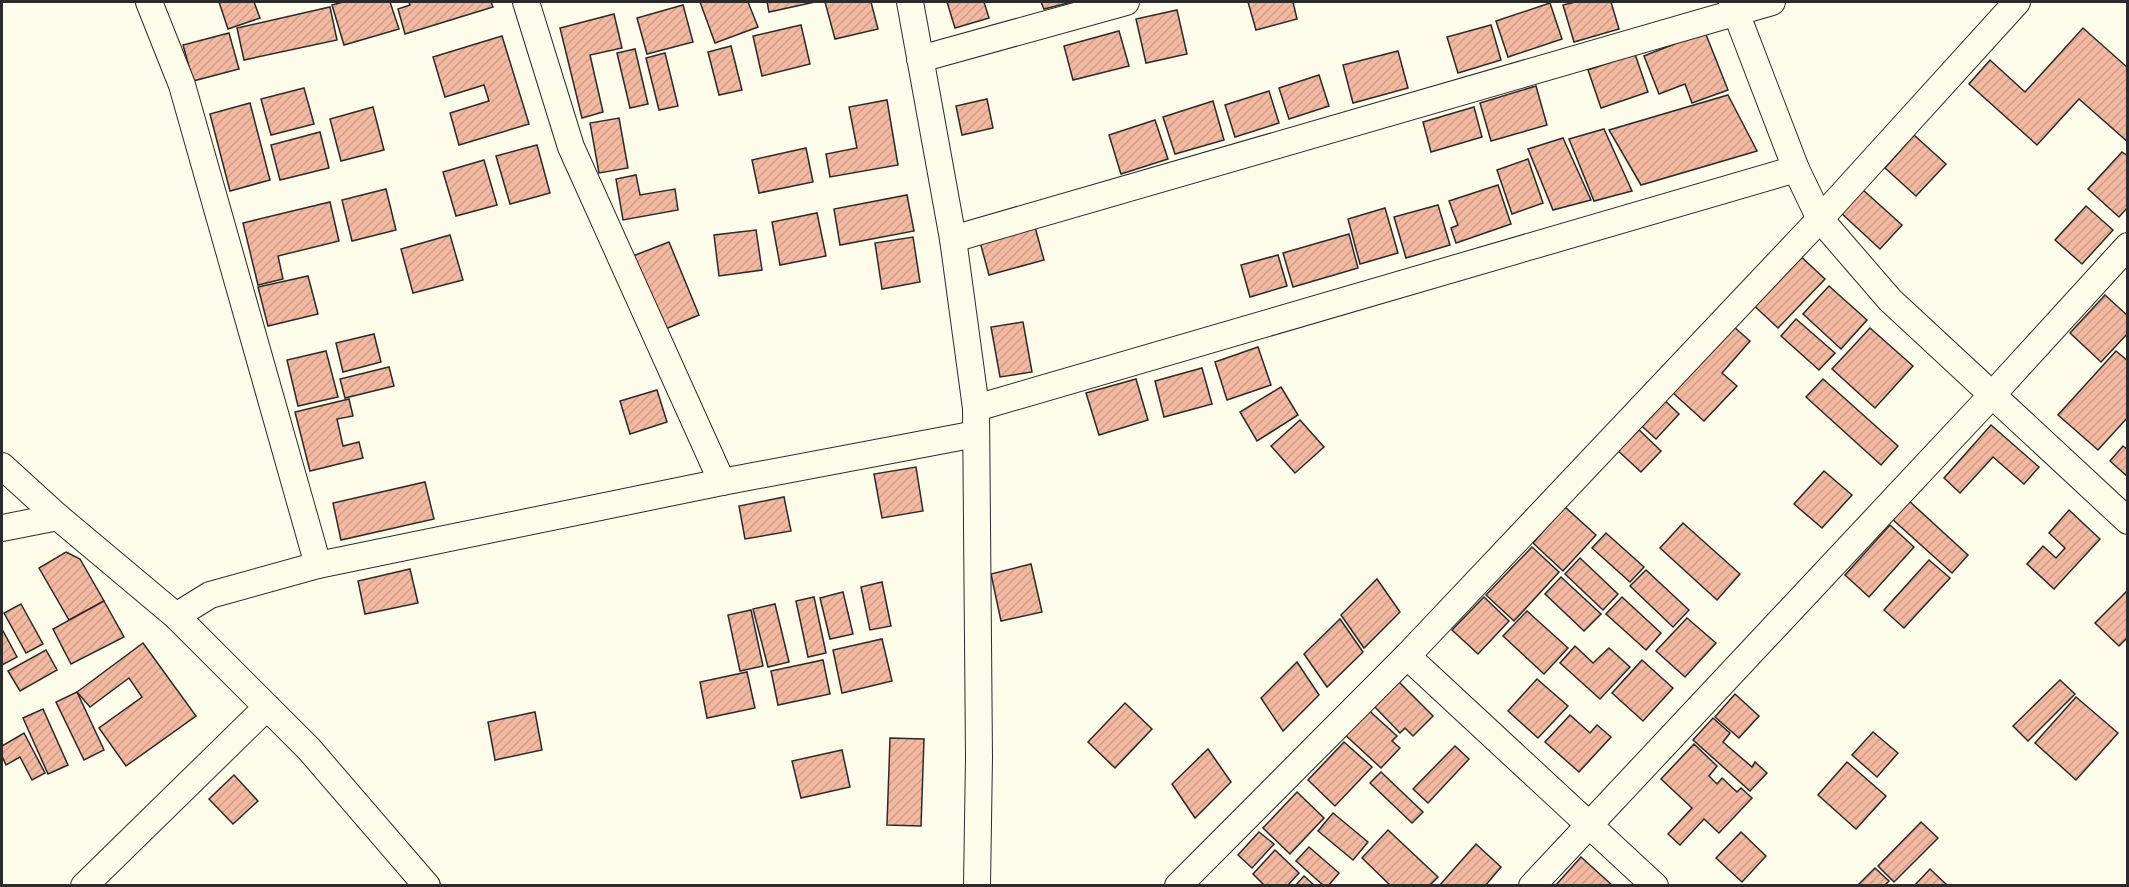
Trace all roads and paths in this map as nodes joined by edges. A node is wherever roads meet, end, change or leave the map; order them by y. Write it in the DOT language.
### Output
graph roads {
  1 [pos="149,2"];
  2 [pos="526,2"];
  3 [pos="910,2"];
  4 [pos="1126,2"];
  5 [pos="1772,2"];
  6 [pos="2017,2"];
  7 [pos="1734,7"];
  8 [pos="920,59"];
  9 [pos="1796,169"];
  10 [pos="1820,219"];
  11 [pos="953,239"];
  12 [pos="2127,246"];
  13 [pos="1992,395"];
  14 [pos="976,408"];
  15 [pos="976,434"];
  16 [pos="2,466"];
  17 [pos="722,482"];
  18 [pos="58,517"];
  19 [pos="2127,521"];
  20 [pos="2,528"];
  21 [pos="318,565"];
  22 [pos="176,616"];
  23 [pos="1407,656"];
  24 [pos="267,707"];
  25 [pos="1588,824"];
  26 [pos="84,885"];
  27 [pos="428,885"];
  28 [pos="977,885"];
  29 [pos="1178,885"];
  30 [pos="1532,885"];
  31 [pos="1655,885"];
  1 -- 21 [label="street"];
  2 -- 17 [label="street"];
  3 -- 8 [label="street"];
  4 -- 8 [label="street"];
  5 -- 7 [label="street"];
  6 -- 10 [label="street"];
  7 -- 9 [label="street"];
  7 -- 11 [label="street"];
  8 -- 11 [label="street"];
  9 -- 10 [label="street"];
  9 -- 14 [label="street"];
  10 -- 13 [label="street"];
  10 -- 23 [label="street"];
  11 -- 14 [label="street"];
  12 -- 13 [label="street"];
  13 -- 19 [label="street"];
  13 -- 25 [label="street"];
  14 -- 15 [label="street"];
  15 -- 17 [label="street"];
  15 -- 28 [label="street"];
  16 -- 18 [label="street"];
  17 -- 21 [label="street"];
  18 -- 20 [label="street"];
  18 -- 22 [label="street"];
  21 -- 22 [label="street"];
  22 -- 24 [label="street"];
  23 -- 25 [label="street"];
  23 -- 29 [label="street"];
  24 -- 26 [label="street"];
  24 -- 27 [label="street"];
  25 -- 30 [label="street"];
  25 -- 31 [label="street"];
}
